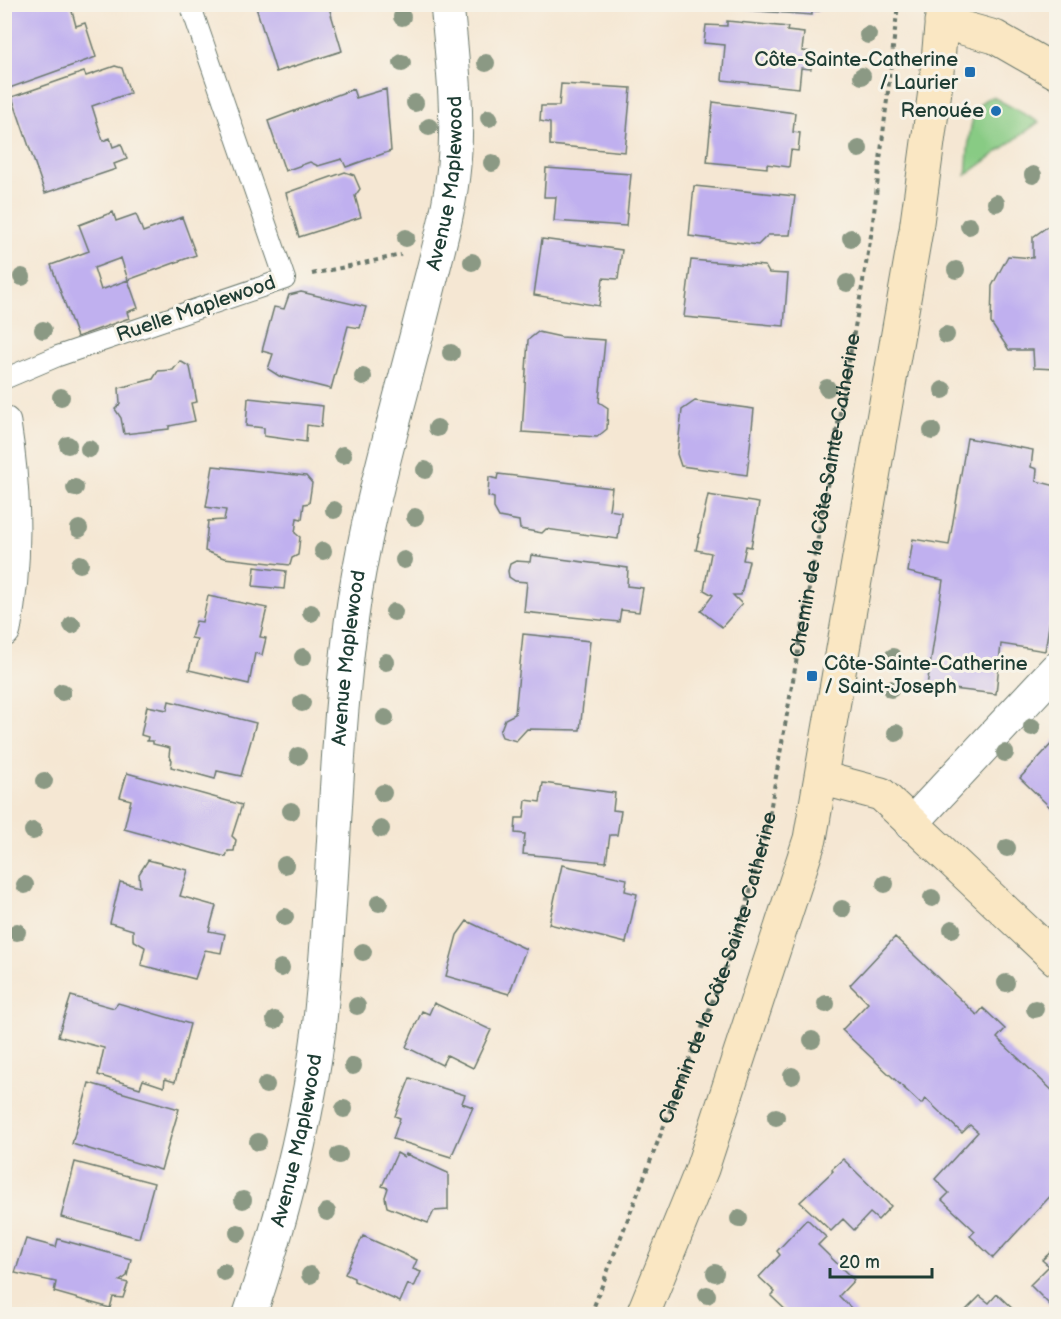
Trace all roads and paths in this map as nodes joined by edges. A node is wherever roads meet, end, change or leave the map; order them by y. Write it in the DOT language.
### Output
graph roads {
  1 [pos="190,4"];
  2 [pos="447,4"];
  3 [pos="898,4"];
  4 [pos="942,13"];
  5 [pos="1056,72"];
  6 [pos="408,254"];
  7 [pos="285,279"];
  8 [pos="4,379"];
  9 [pos="4,423"];
  10 [pos="4,630"];
  11 [pos="1056,669"];
  12 [pos="821,778"];
  13 [pos="911,824"];
  14 [pos="1056,959"];
  15 [pos="250,1314"];
  16 [pos="591,1314"];
  17 [pos="643,1314"];
  1 -- 7 [label="lane, Ruelle Maplewood"];
  2 -- 15 [label="street, Avenue Maplewood"];
  3 -- 16 [label="path, Chemin de la Côte-Sainte-Catherine"];
  4 -- 5 [label="main road"];
  4 -- 12 [label="main road"];
  6 -- 7 [label="path"];
  7 -- 8 [label="lane, Ruelle Maplewood"];
  9 -- 10 [label="street"];
  11 -- 13 [label="street"];
  12 -- 13 [label="main road"];
  12 -- 17 [label="main road"];
  13 -- 14 [label="main road"];
}
